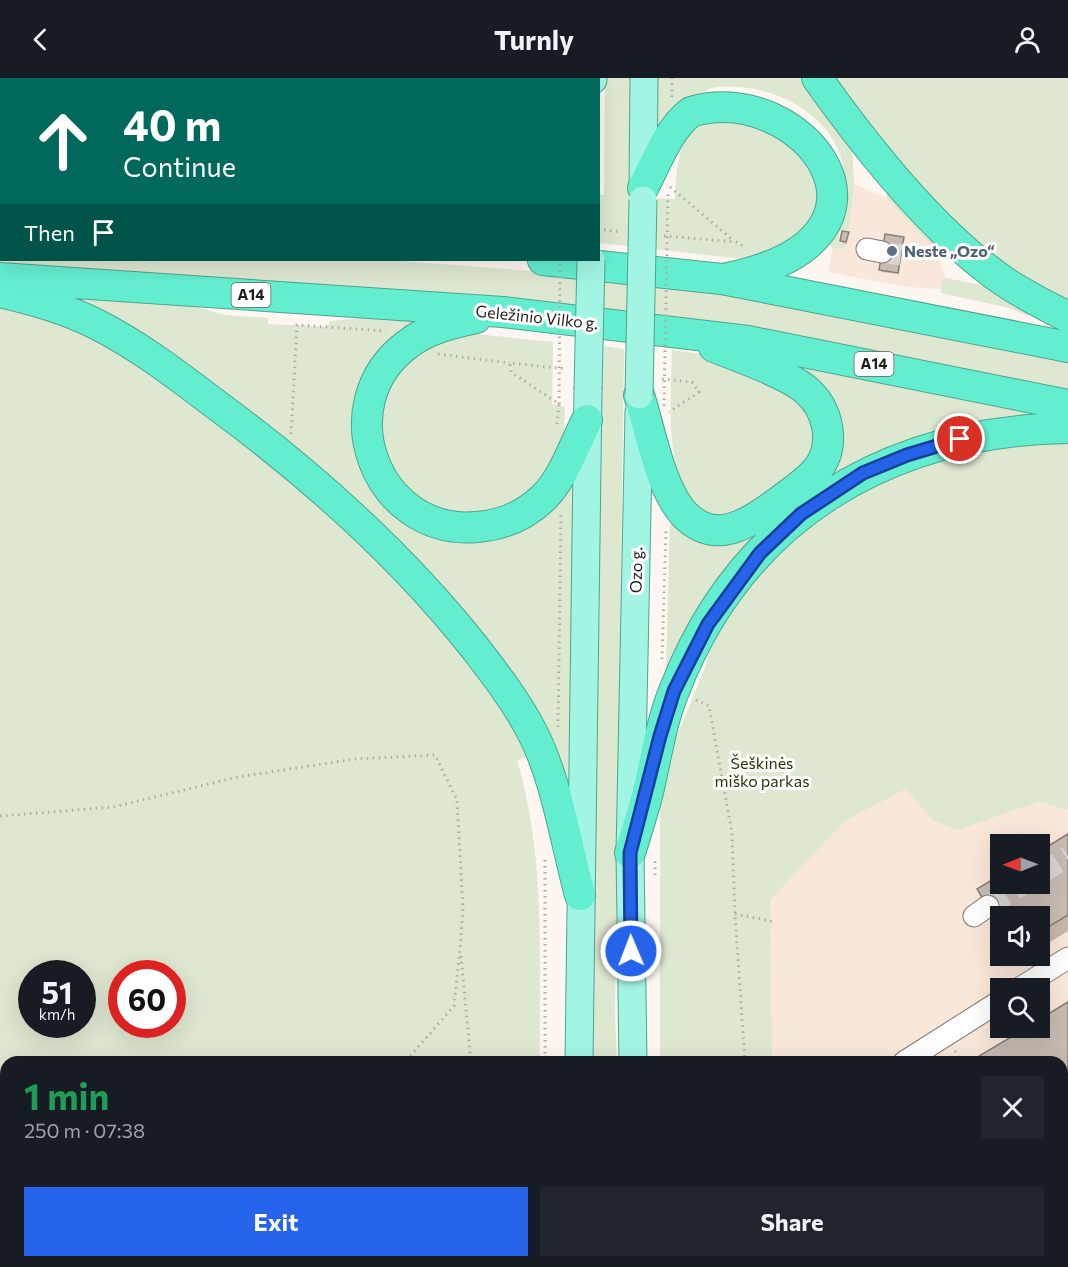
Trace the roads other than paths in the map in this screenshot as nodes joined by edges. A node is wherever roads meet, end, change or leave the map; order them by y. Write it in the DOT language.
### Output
graph roads {
  1 [pos="644,78"];
  2 [pos="817,78"];
  3 [pos="656,192"];
  4 [pos="552,261"];
  5 [pos="591,261"];
  6 [pos="0,278"];
  7 [pos="722,279"];
  8 [pos="0,292"];
  9 [pos="503,312"];
  10 [pos="1068,317"];
  11 [pos="678,333"];
  12 [pos="1068,347"];
  13 [pos="652,401"];
  14 [pos="1068,405"];
  15 [pos="587,420"];
  16 [pos="1068,428"];
  17 [pos="643,851"];
  18 [pos="580,895"];
  19 [pos="1068,958"];
  20 [pos="1036,978"];
  21 [pos="990,1007"];
  22 [pos="579,1056"];
  23 [pos="633,1056"];
  24 [pos="913,1056"];
  1 -- 3 [label="main road, Ozo g."];
  2 -- 10 [label="highway"];
  3 -- 7 [label="highway"];
  3 -- 13 [label="main road, Ozo g., bridge"];
  4 -- 7 [label="highway"];
  5 -- 15 [label="main road, bridge"];
  6 -- 9 [label="highway, Geležinio Vilko g. / A14"];
  7 -- 12 [label="highway"];
  8 -- 18 [label="highway"];
  9 -- 11 [label="highway, Geležinio Vilko g. / A14"];
  9 -- 15 [label="highway"];
  11 -- 13 [label="highway"];
  11 -- 14 [label="highway, Geležinio Vilko g. / A14"];
  13 -- 17 [label="main road, Ozo g."];
  15 -- 18 [label="main road"];
  16 -- 17 [label="highway"];
  17 -- 23 [label="main road, Ozo g."];
  18 -- 22 [label="main road"];
  19 -- 20 [label="street"];
  21 -- 24 [label="street"];
}
